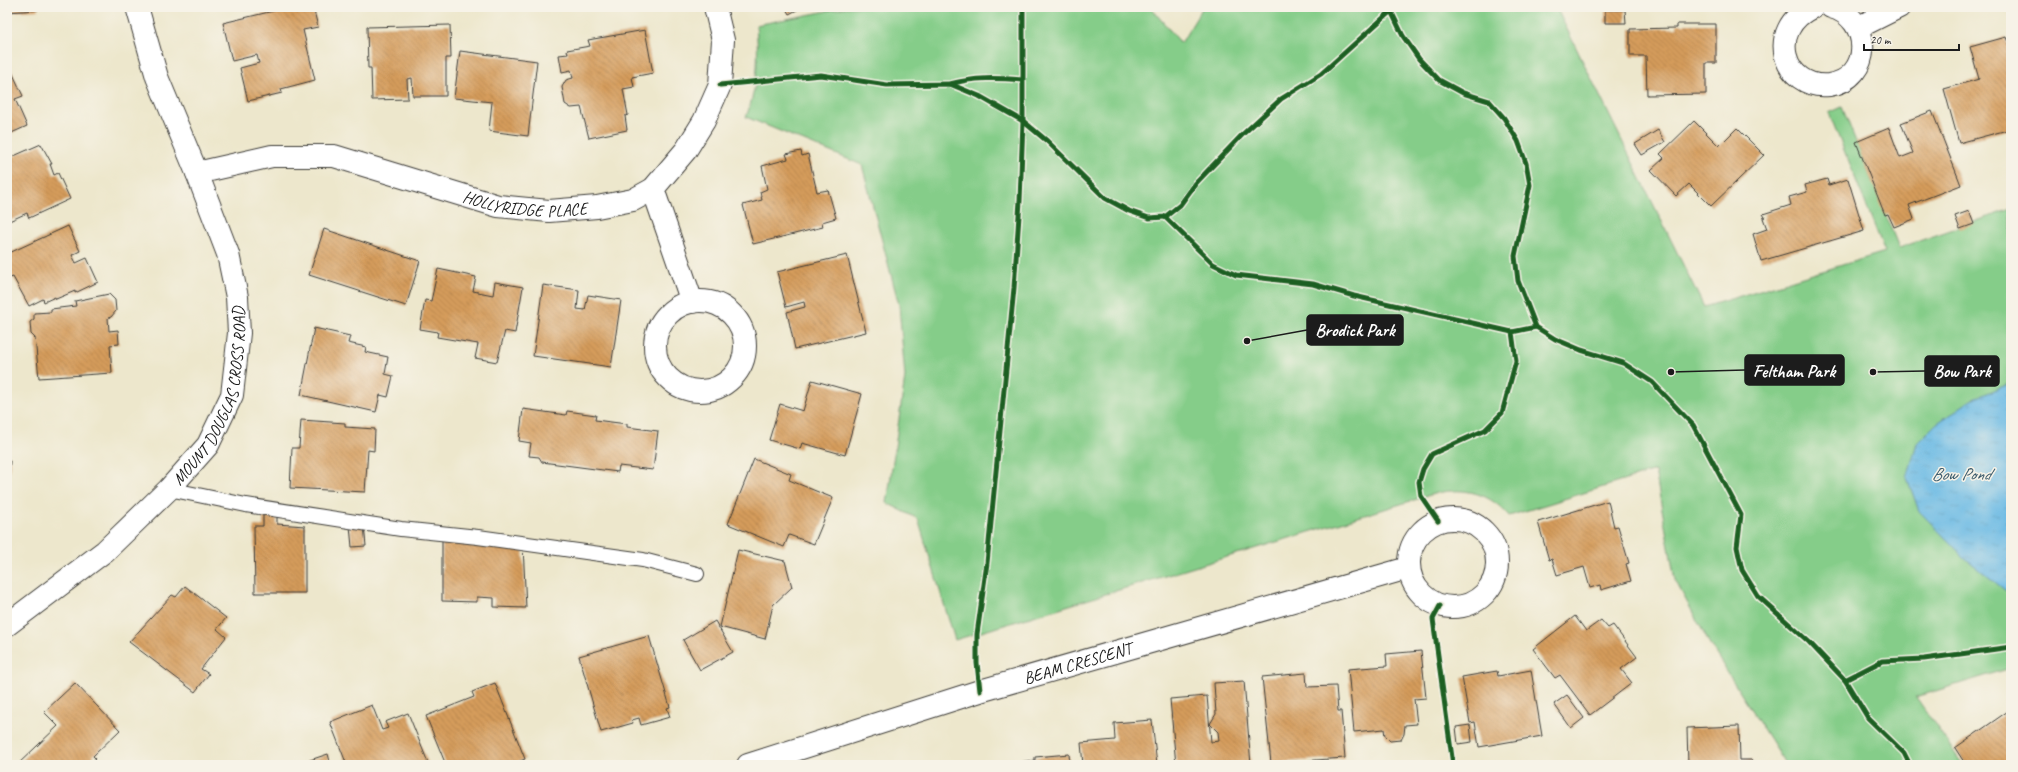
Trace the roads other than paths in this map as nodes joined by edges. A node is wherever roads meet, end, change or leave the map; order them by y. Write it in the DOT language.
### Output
graph roads {
  1 [pos="136,7"];
  2 [pos="715,7"];
  3 [pos="1813,7"];
  4 [pos="1831,7"];
  5 [pos="1899,7"];
  6 [pos="1858,27"];
  7 [pos="197,173"];
  8 [pos="653,188"];
  9 [pos="692,302"];
  10 [pos="169,489"];
  11 [pos="1408,568"];
  12 [pos="696,574"];
  13 [pos="7,624"];
  14 [pos="748,765"];
  1 -- 7 [label="street, MOUNT DOUGLAS CROSS ROAD"];
  2 -- 8 [label="street, HOLLYRIDGE PLACE"];
  3 -- 6 [label="street"];
  4 -- 6 [label="street"];
  5 -- 6 [label="street"];
  7 -- 8 [label="street, HOLLYRIDGE PLACE"];
  7 -- 10 [label="street, MOUNT DOUGLAS CROSS ROAD"];
  8 -- 9 [label="street"];
  9 -- 9 [label="street"];
  10 -- 12 [label="lane"];
  10 -- 13 [label="street, MOUNT DOUGLAS CROSS ROAD"];
  11 -- 11 [label="street"];
  11 -- 14 [label="street, BEAM CRESCENT"];
}
